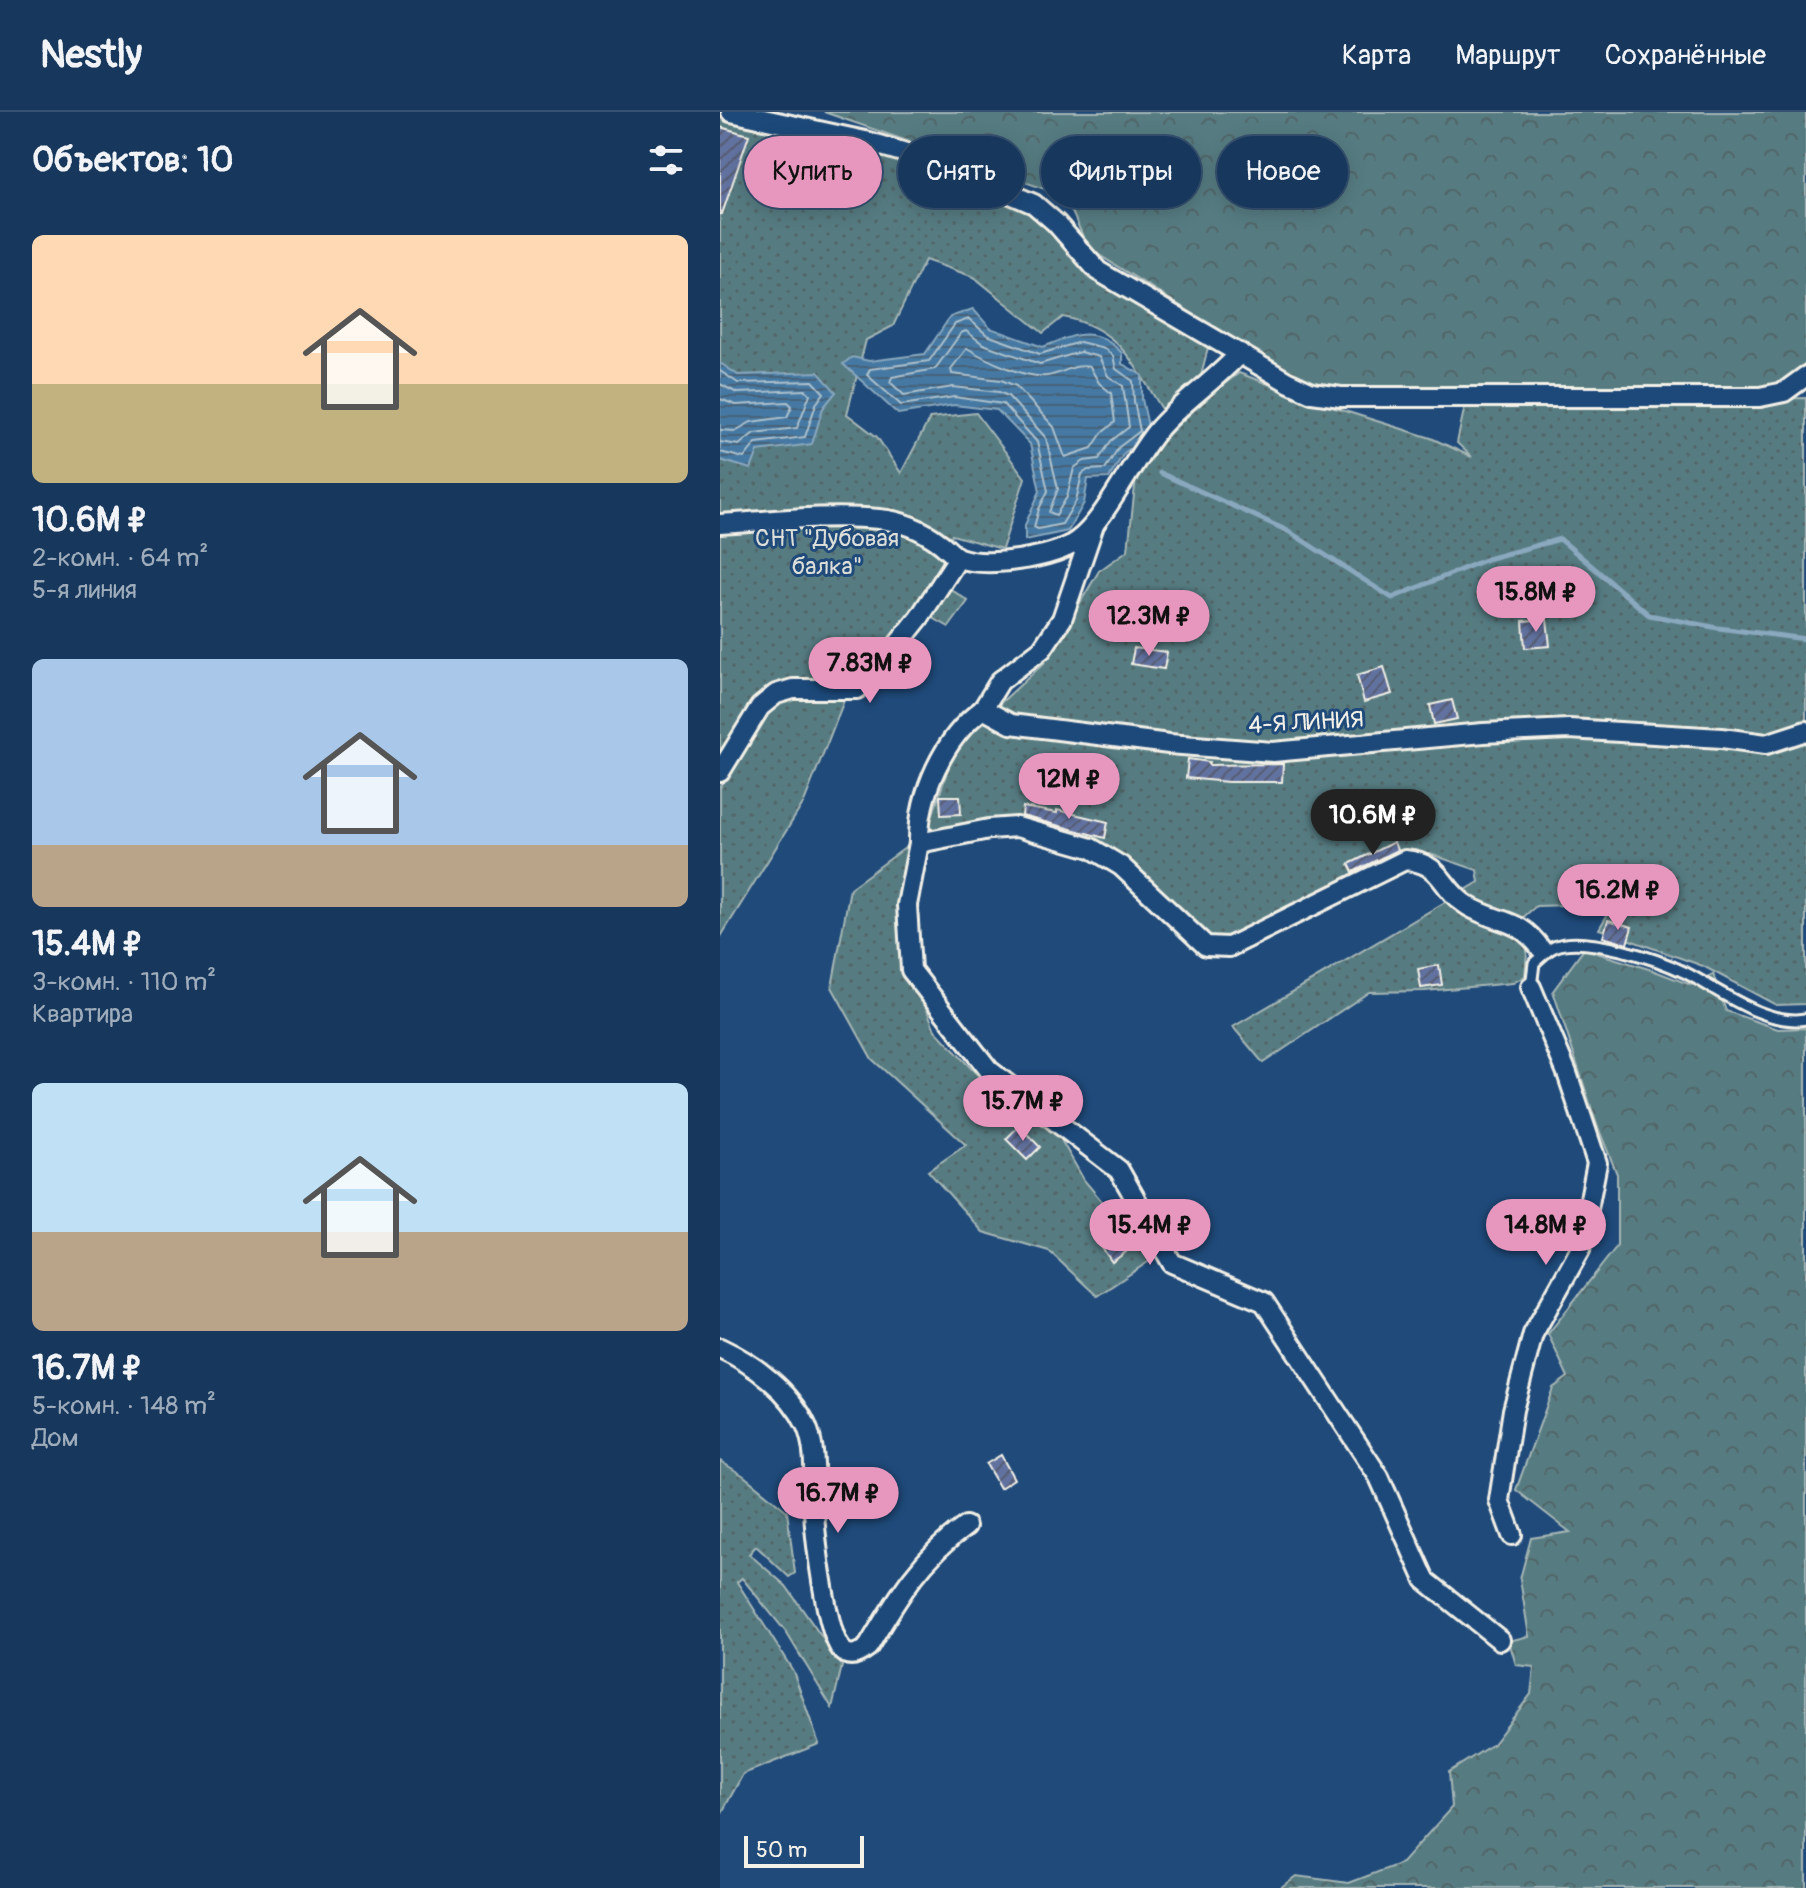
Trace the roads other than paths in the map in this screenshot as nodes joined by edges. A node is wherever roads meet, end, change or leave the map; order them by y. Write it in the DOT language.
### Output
graph roads {
  1 [pos="731,112"];
  2 [pos="1240,353"];
  3 [pos="1806,376"];
  4 [pos="720,524"];
  5 [pos="1094,525"];
  6 [pos="958,558"];
  7 [pos="983,709"];
  8 [pos="1806,731"];
  9 [pos="720,772"];
  10 [pos="919,843"];
  11 [pos="1541,949"];
  12 [pos="1531,987"];
  13 [pos="1806,1019"];
  14 [pos="720,1348"];
  15 [pos="966,1526"];
  16 [pos="1512,1535"];
  17 [pos="1500,1640"];
  1 -- 2 [label="street"];
  2 -- 3 [label="street"];
  2 -- 5 [label="street"];
  4 -- 6 [label="street"];
  5 -- 6 [label="street"];
  5 -- 7 [label="street"];
  6 -- 9 [label="street"];
  7 -- 8 [label="street, 4-Я ЛИНИЯ"];
  7 -- 10 [label="street"];
  10 -- 11 [label="street"];
  10 -- 17 [label="street"];
  12 -- 13 [label="lane"];
  12 -- 16 [label="street"];
  14 -- 15 [label="street"];
}
